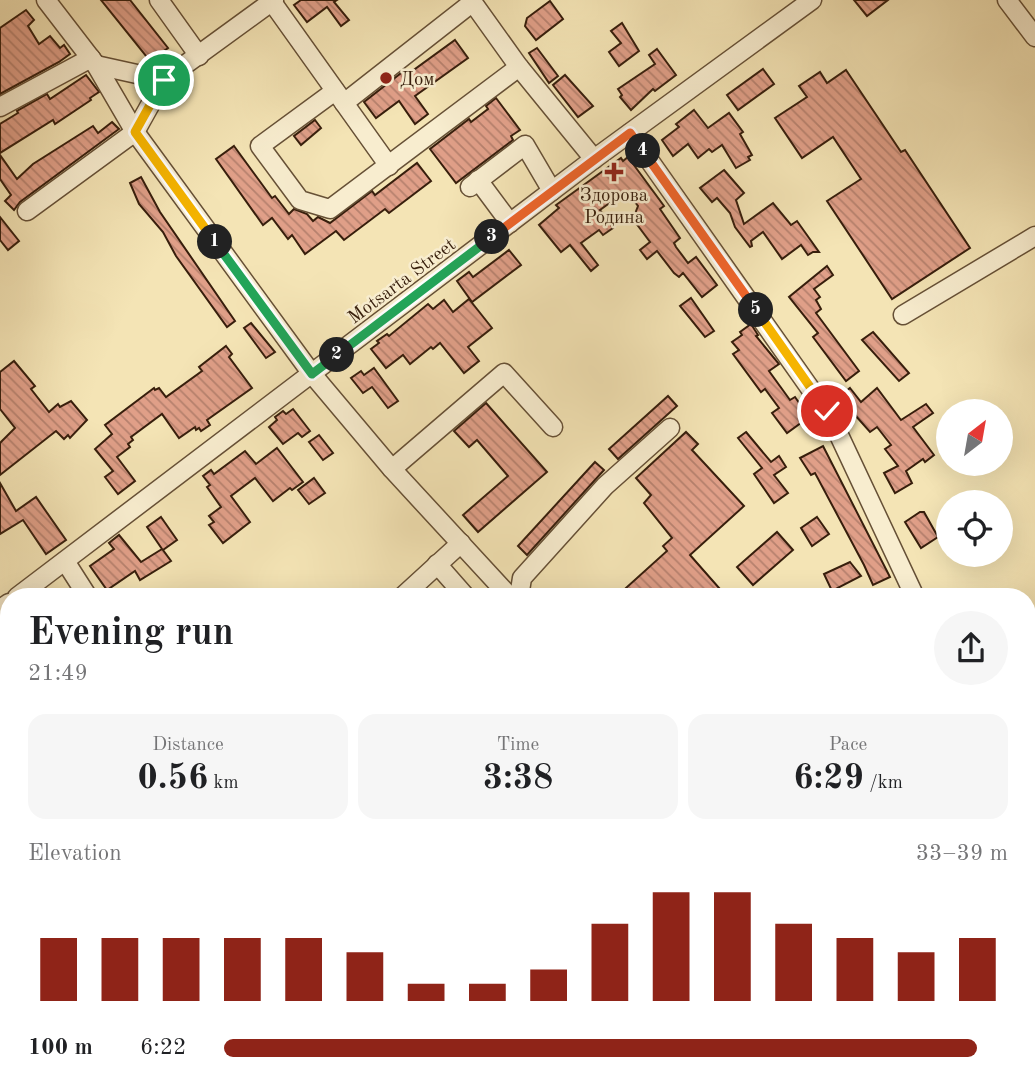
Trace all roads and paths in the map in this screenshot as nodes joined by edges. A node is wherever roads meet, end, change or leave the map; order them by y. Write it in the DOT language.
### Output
graph roads {
  1 [pos="46,0"];
  2 [pos="159,0"];
  3 [pos="812,0"];
  4 [pos="1007,0"];
  5 [pos="273,1"];
  6 [pos="472,1"];
  7 [pos="1032,28"];
  8 [pos="199,56"];
  9 [pos="94,61"];
  10 [pos="519,67"];
  11 [pos="164,80"];
  12 [pos="340,97"];
  13 [pos="0,107"];
  14 [pos="135,132"];
  15 [pos="630,133"];
  16 [pos="594,159"];
  17 [pos="389,166"];
  18 [pos="552,191"];
  19 [pos="26,211"];
  20 [pos="510,223"];
  21 [pos="1035,236"];
  22 [pos="903,314"];
  23 [pos="312,374"];
  24 [pos="552,427"];
  25 [pos="670,428"];
  26 [pos="392,469"];
  27 [pos="461,543"];
  28 [pos="65,561"];
  29 [pos="437,564"];
  30 [pos="29,588"];
  31 [pos="82,588"];
  32 [pos="412,588"];
  33 [pos="459,588"];
  34 [pos="502,588"];
  35 [pos="520,588"];
  36 [pos="911,588"];
  1 -- 9 [label="street"];
  2 -- 8 [label="street"];
  3 -- 15 [label="street, Motsarta Street"];
  4 -- 7 [label="street"];
  5 -- 8 [label="street"];
  5 -- 12 [label="street"];
  6 -- 10 [label="street"];
  6 -- 12 [label="street"];
  8 -- 11 [label="street"];
  9 -- 11 [label="street"];
  9 -- 13 [label="street"];
  9 -- 14 [label="street"];
  10 -- 16 [label="street"];
  10 -- 17 [label="street"];
  11 -- 14 [label="street"];
  12 -- 17 [label="street"];
  12 -- 17 [label="street"];
  14 -- 19 [label="street"];
  14 -- 23 [label="street"];
  15 -- 16 [label="street, Motsarta Street"];
  15 -- 36 [label="street"];
  16 -- 18 [label="street, Motsarta Street"];
  18 -- 20 [label="street, Motsarta Street"];
  18 -- 20 [label="street"];
  20 -- 23 [label="street, Motsarta Street"];
  21 -- 22 [label="street"];
  23 -- 26 [label="street"];
  23 -- 28 [label="street, Motsarta Street"];
  24 -- 26 [label="street"];
  25 -- 35 [label="street"];
  26 -- 27 [label="street"];
  27 -- 29 [label="street"];
  27 -- 34 [label="street"];
  28 -- 30 [label="street, Motsarta Street"];
  28 -- 31 [label="street"];
  29 -- 32 [label="street"];
  29 -- 33 [label="street"];
}
